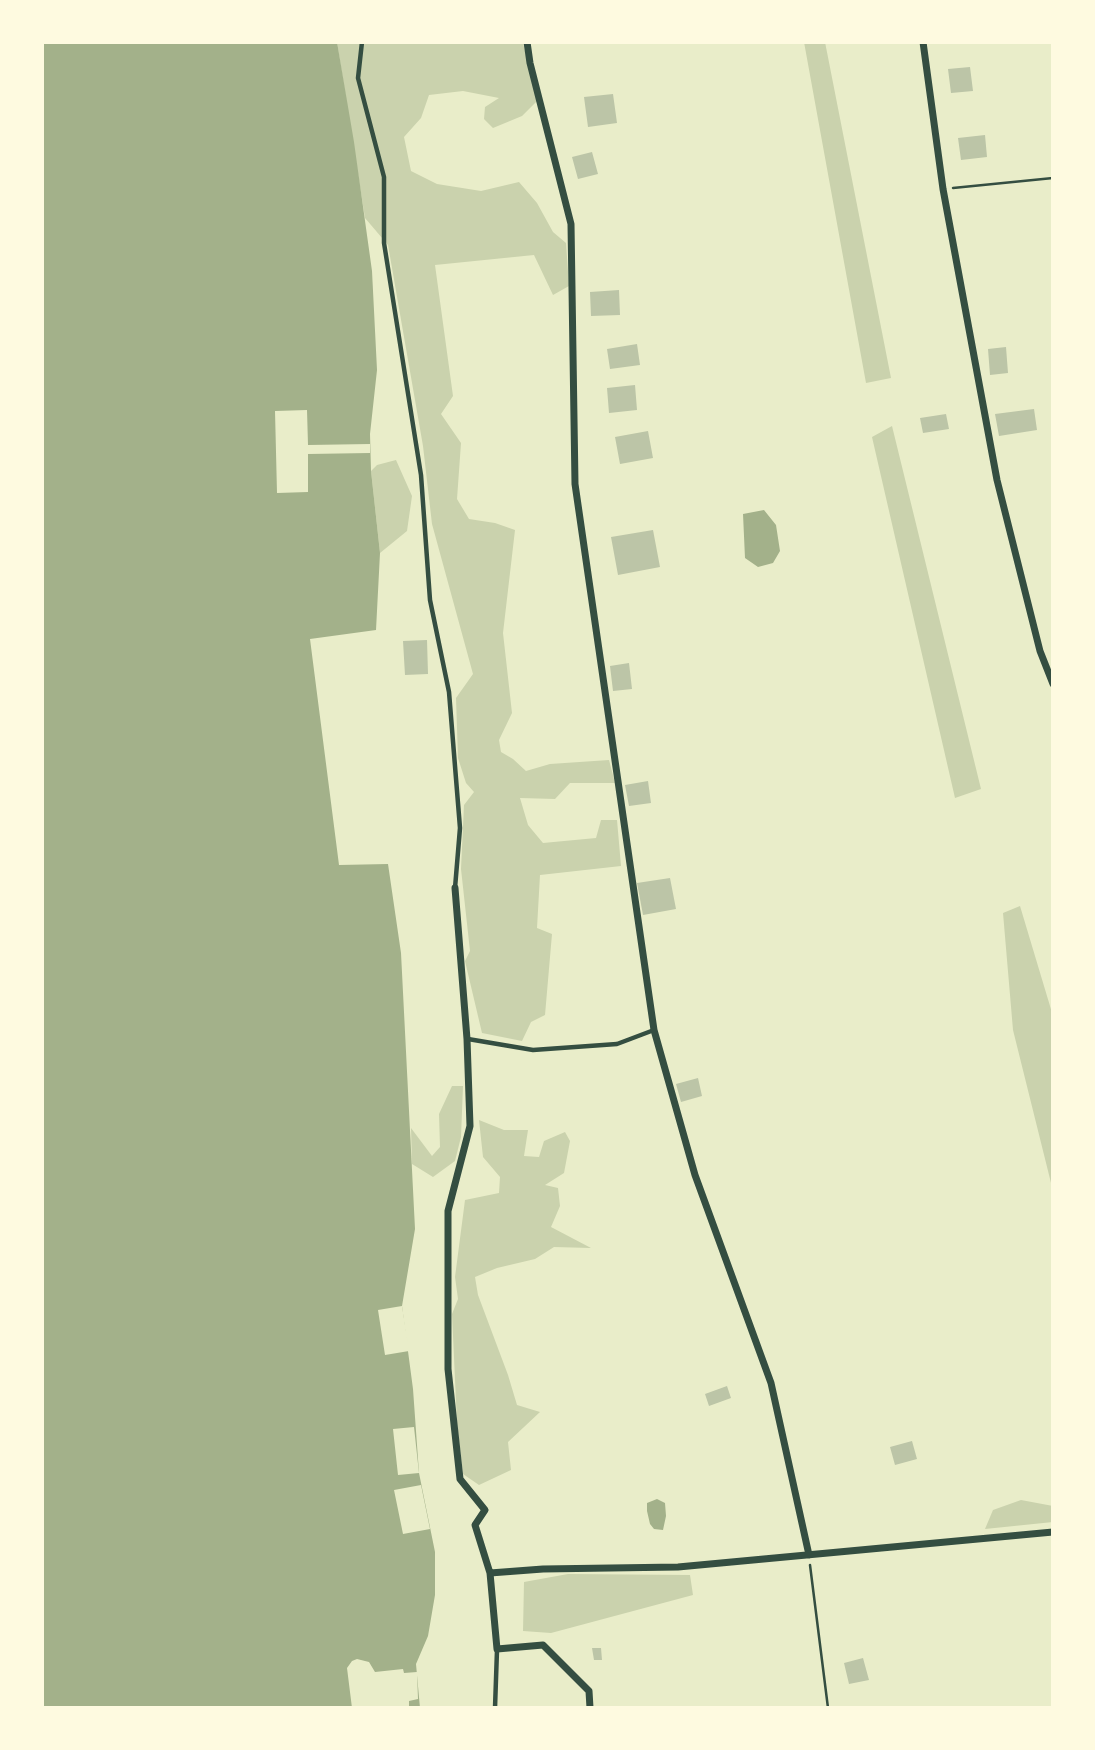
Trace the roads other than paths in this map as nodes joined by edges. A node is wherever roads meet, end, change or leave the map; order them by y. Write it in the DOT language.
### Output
graph roads {
  1 [pos="362,42"];
  2 [pos="527,42"];
  3 [pos="923,42"];
  4 [pos="1053,684"];
  5 [pos="455,888"];
  6 [pos="653,1030"];
  7 [pos="467,1039"];
  8 [pos="1053,1532"];
  9 [pos="809,1555"];
  10 [pos="490,1573"];
  11 [pos="497,1649"];
  12 [pos="495,1708"];
  13 [pos="590,1708"];
  1 -- 5 [label="lane"];
  2 -- 6 [label="street"];
  3 -- 4 [label="street"];
  5 -- 7 [label="street"];
  6 -- 7 [label="lane"];
  6 -- 9 [label="street"];
  7 -- 10 [label="street"];
  8 -- 9 [label="street"];
  9 -- 10 [label="street"];
  10 -- 11 [label="street"];
  11 -- 12 [label="lane"];
  11 -- 13 [label="street"];
}
